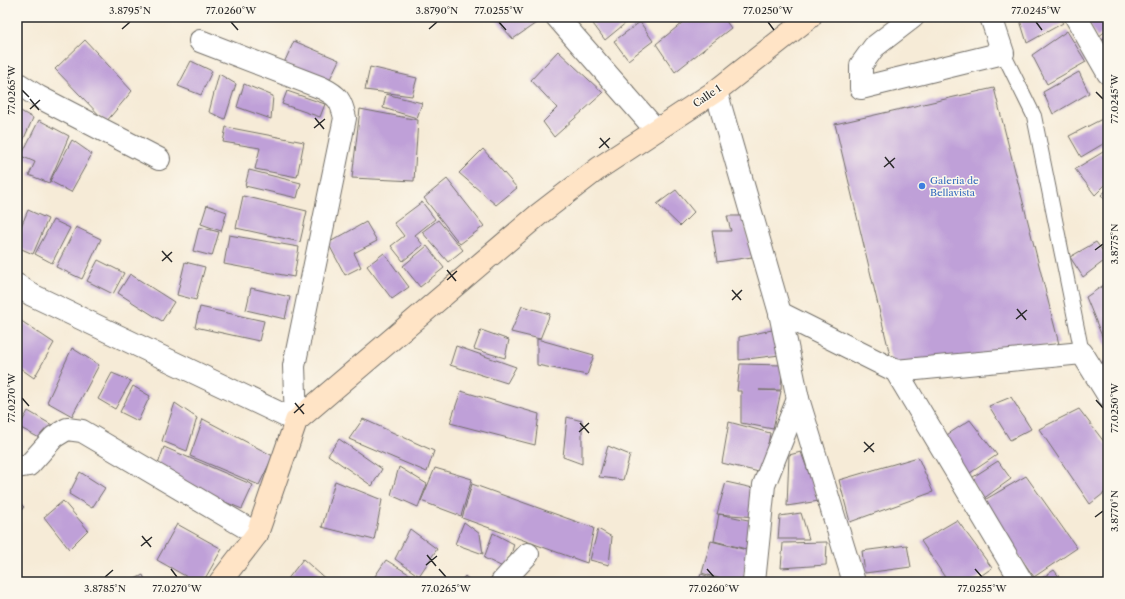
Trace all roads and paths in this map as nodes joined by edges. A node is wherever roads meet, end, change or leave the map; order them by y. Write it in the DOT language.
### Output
graph roads {
  1 [pos="557,17"];
  2 [pos="809,17"];
  3 [pos="913,17"];
  4 [pos="991,17"];
  5 [pos="1076,17"];
  6 [pos="200,41"];
  7 [pos="1002,53"];
  8 [pos="1108,72"];
  9 [pos="17,83"];
  10 [pos="716,91"];
  11 [pos="656,130"];
  12 [pos="159,159"];
  13 [pos="17,285"];
  14 [pos="780,313"];
  15 [pos="1082,353"];
  16 [pos="896,370"];
  17 [pos="1108,395"];
  18 [pos="798,399"];
  19 [pos="296,421"];
  20 [pos="17,467"];
  21 [pos="257,534"];
  22 [pos="528,554"];
  23 [pos="220,582"];
  24 [pos="502,582"];
  25 [pos="754,582"];
  26 [pos="854,582"];
  27 [pos="1022,582"];
  1 -- 11 [label="street"];
  2 -- 10 [label="main road, Calle 1"];
  3 -- 7 [label="street"];
  4 -- 7 [label="street"];
  5 -- 8 [label="street"];
  6 -- 19 [label="street"];
  7 -- 15 [label="lane"];
  9 -- 12 [label="street"];
  10 -- 11 [label="main road, Calle 1"];
  10 -- 14 [label="street"];
  11 -- 19 [label="main road, Calle 1"];
  13 -- 19 [label="street"];
  14 -- 16 [label="street"];
  14 -- 18 [label="street"];
  15 -- 16 [label="street"];
  15 -- 17 [label="street"];
  16 -- 27 [label="street"];
  18 -- 25 [label="street"];
  18 -- 26 [label="street"];
  19 -- 21 [label="main road"];
  20 -- 21 [label="street"];
  21 -- 23 [label="main road"];
  22 -- 24 [label="street"];
}
